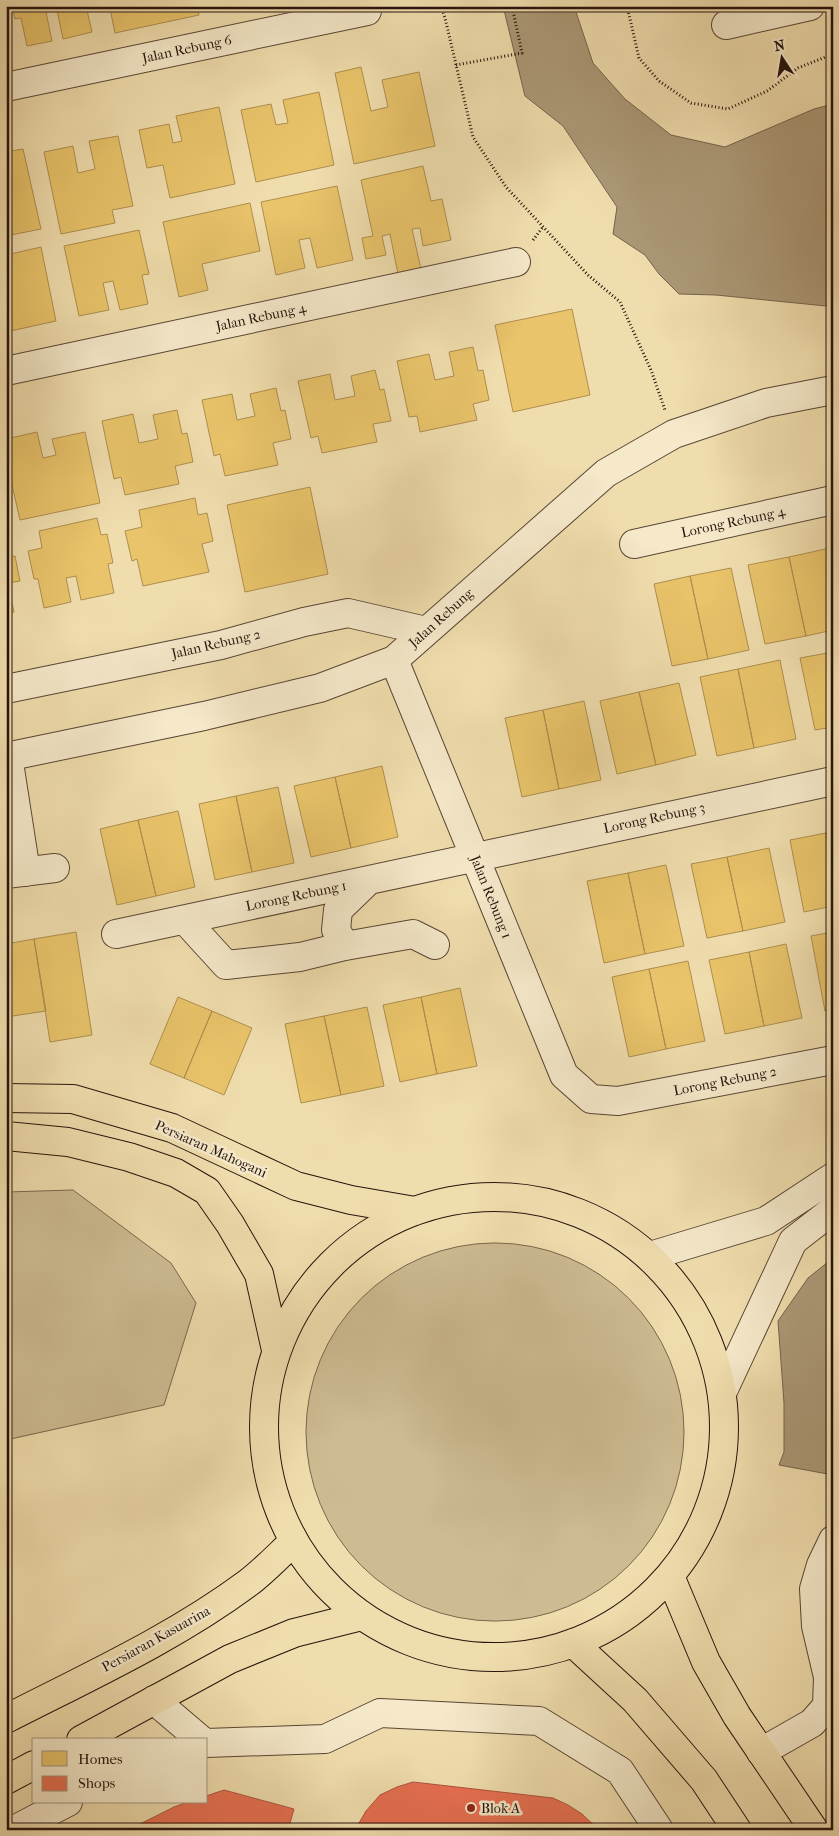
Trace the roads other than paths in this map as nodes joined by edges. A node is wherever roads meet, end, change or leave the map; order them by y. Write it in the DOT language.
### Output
graph roads {
  1 [pos="810,6"];
  2 [pos="367,11"];
  3 [pos="726,25"];
  4 [pos="6,88"];
  5 [pos="516,262"];
  6 [pos="6,371"];
  7 [pos="833,390"];
  8 [pos="833,500"];
  9 [pos="634,544"];
  10 [pos="426,631"];
  11 [pos="394,660"];
  12 [pos="6,689"];
  13 [pos="7,756"];
  14 [pos="833,781"];
  15 [pos="474,856"];
  16 [pos="55,868"];
  17 [pos="16,873"];
  18 [pos="369,881"];
  19 [pos="184,920"];
  20 [pos="116,934"];
  21 [pos="435,945"];
  22 [pos="345,946"];
  23 [pos="833,1060"];
  24 [pos="6,1098"];
  25 [pos="618,1101"];
  26 [pos="6,1136"];
  27 [pos="833,1178"];
  28 [pos="833,1210"];
  29 [pos="414,1211"];
  30 [pos="650,1256"];
  31 [pos="276,1350"];
  32 [pos="723,1391"];
  33 [pos="833,1540"];
  34 [pos="293,1542"];
  35 [pos="670,1576"];
  36 [pos="362,1616"];
  37 [pos="573,1643"];
  38 [pos="154,1700"];
  39 [pos="6,1719"];
  40 [pos="84,1738"];
  41 [pos="197,1738"];
  42 [pos="208,1740"];
  43 [pos="761,1752"];
  44 [pos="32,1766"];
  45 [pos="6,1780"];
  46 [pos="64,1804"];
  47 [pos="14,1830"];
  48 [pos="659,1830"];
  49 [pos="737,1830"];
  50 [pos="814,1830"];
  1 -- 3 [label="street"];
  2 -- 4 [label="street, Jalan Rebung 6"];
  5 -- 6 [label="street, Jalan Rebung 4"];
  7 -- 10 [label="street, Jalan Rebung"];
  8 -- 9 [label="street, Lorong Rebung 4"];
  10 -- 11 [label="street, Jalan Rebung"];
  10 -- 12 [label="street, Jalan Rebung 2"];
  11 -- 13 [label="street, Jalan Rebung"];
  11 -- 15 [label="street, Jalan Rebung 1"];
  13 -- 17 [label="street"];
  14 -- 15 [label="street, Lorong Rebung 3"];
  15 -- 18 [label="street, Lorong Rebung 1"];
  15 -- 25 [label="street, Jalan Rebung 1"];
  16 -- 17 [label="street"];
  18 -- 19 [label="street, Lorong Rebung 1"];
  18 -- 22 [label="street"];
  19 -- 20 [label="street, Lorong Rebung 1"];
  19 -- 22 [label="street"];
  21 -- 22 [label="street"];
  23 -- 25 [label="street, Lorong Rebung 2"];
  24 -- 29 [label="main road, Persiaran Mahogani"];
  26 -- 31 [label="main road"];
  27 -- 30 [label="street"];
  28 -- 32 [label="street"];
  29 -- 30 [label="main road"];
  29 -- 31 [label="main road"];
  30 -- 32 [label="main road"];
  31 -- 34 [label="main road"];
  32 -- 35 [label="main road"];
  33 -- 43 [label="street"];
  34 -- 36 [label="main road"];
  34 -- 39 [label="main road, Persiaran Kasuarina"];
  35 -- 37 [label="main road"];
  35 -- 43 [label="main road"];
  36 -- 37 [label="main road"];
  36 -- 38 [label="main road"];
  37 -- 49 [label="main road"];
  38 -- 40 [label="main road"];
  38 -- 41 [label="street"];
  42 -- 48 [label="street"];
  43 -- 50 [label="main road"];
  44 -- 45 [label="main road"];
  46 -- 47 [label="street"];
}
